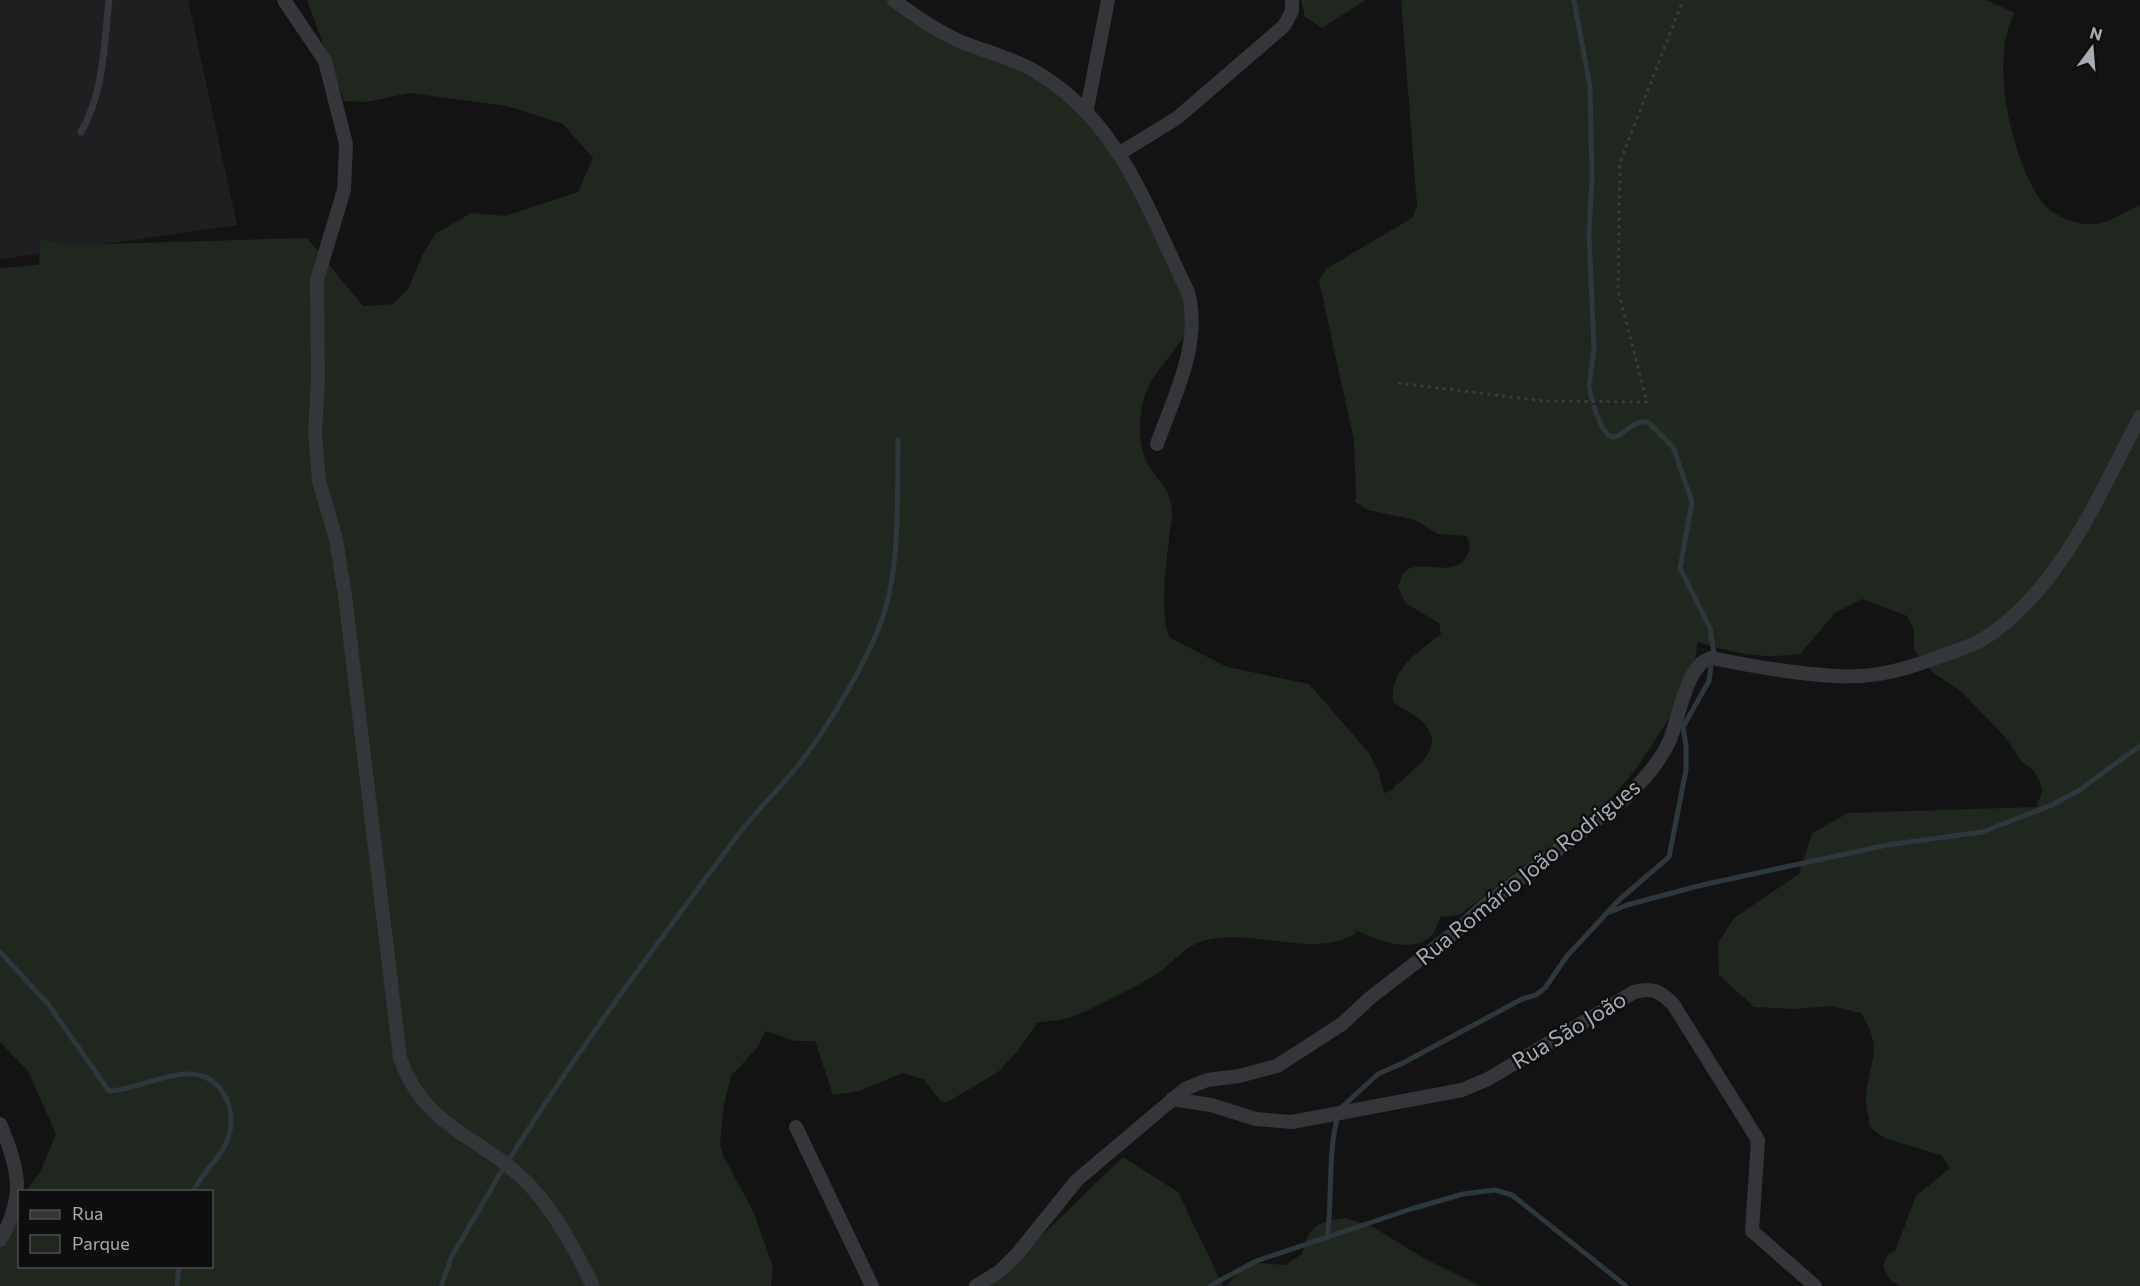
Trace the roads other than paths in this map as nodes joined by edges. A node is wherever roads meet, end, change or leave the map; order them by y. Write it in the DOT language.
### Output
graph roads {
  1 [pos="109,0"];
  2 [pos="284,0"];
  3 [pos="894,0"];
  4 [pos="1108,0"];
  5 [pos="1292,0"];
  6 [pos="1087,109"];
  7 [pos="81,132"];
  8 [pos="1119,153"];
  9 [pos="2140,417"];
  10 [pos="1157,444"];
  11 [pos="1172,1099"];
  12 [pos="0,1124"];
  13 [pos="796,1127"];
  14 [pos="0,1240"];
  15 [pos="593,1286"];
  16 [pos="872,1286"];
  17 [pos="976,1286"];
  18 [pos="1815,1286"];
  1 -- 7 [label="lane"];
  2 -- 15 [label="street"];
  3 -- 6 [label="street"];
  4 -- 6 [label="street"];
  5 -- 8 [label="street"];
  6 -- 8 [label="street"];
  8 -- 10 [label="street"];
  9 -- 11 [label="street, Rua Romário João Rodrigues"];
  11 -- 17 [label="street, Rua Romário João Rodrigues"];
  11 -- 18 [label="street, Rua São João"];
  12 -- 14 [label="street"];
  13 -- 16 [label="street"];
}
